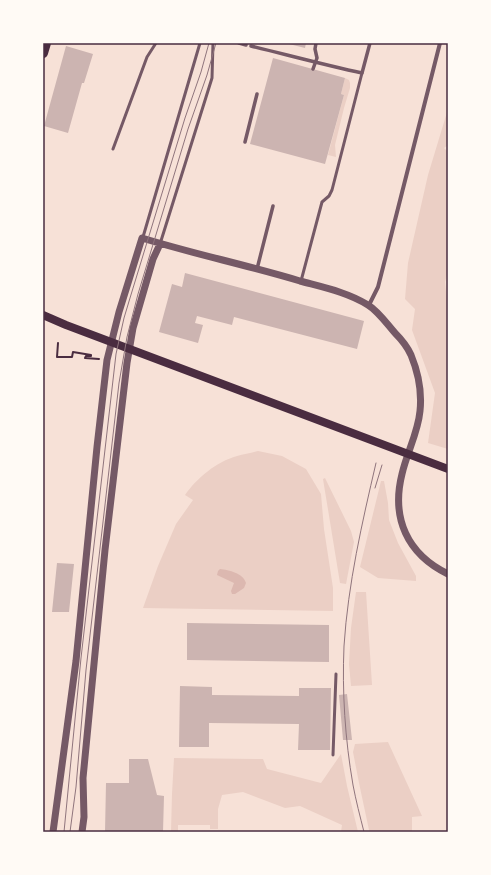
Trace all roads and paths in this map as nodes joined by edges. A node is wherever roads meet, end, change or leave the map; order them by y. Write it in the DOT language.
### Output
graph roads {
  1 [pos="46,43"];
  2 [pos="156,43"];
  3 [pos="200,43"];
  4 [pos="213,43"];
  5 [pos="239,43"];
  6 [pos="316,43"];
  7 [pos="370,43"];
  8 [pos="440,43"];
  9 [pos="246,45"];
  10 [pos="251,46"];
  11 [pos="272,51"];
  12 [pos="43,53"];
  13 [pos="270,56"];
  14 [pos="315,63"];
  15 [pos="313,69"];
  16 [pos="362,73"];
  17 [pos="257,94"];
  18 [pos="245,142"];
  19 [pos="113,149"];
  20 [pos="273,206"];
  21 [pos="142,238"];
  22 [pos="160,244"];
  23 [pos="257,269"];
  24 [pos="301,281"];
  25 [pos="369,305"];
  26 [pos="43,315"];
  27 [pos="58,343"];
  28 [pos="73,352"];
  29 [pos="448,469"];
  30 [pos="448,574"];
  31 [pos="336,674"];
  32 [pos="333,755"];
  33 [pos="53,832"];
  34 [pos="82,832"];
  1 -- 12 [label="main road"];
  2 -- 19 [label="lane"];
  3 -- 21 [label="lane"];
  4 -- 22 [label="lane"];
  5 -- 9 [label="street"];
  6 -- 14 [label="street"];
  7 -- 16 [label="street"];
  8 -- 25 [label="street"];
  10 -- 11 [label="street"];
  11 -- 13 [label="street"];
  11 -- 14 [label="street"];
  14 -- 15 [label="street"];
  14 -- 16 [label="street"];
  16 -- 24 [label="lane"];
  17 -- 18 [label="street"];
  20 -- 23 [label="street"];
  21 -- 22 [label="street"];
  21 -- 33 [label="street"];
  22 -- 23 [label="street"];
  22 -- 34 [label="street"];
  23 -- 24 [label="street"];
  24 -- 25 [label="street"];
  25 -- 30 [label="street"];
  26 -- 29 [label="main road"];
  27 -- 28 [label="path"];
  31 -- 32 [label="lane"];
}
